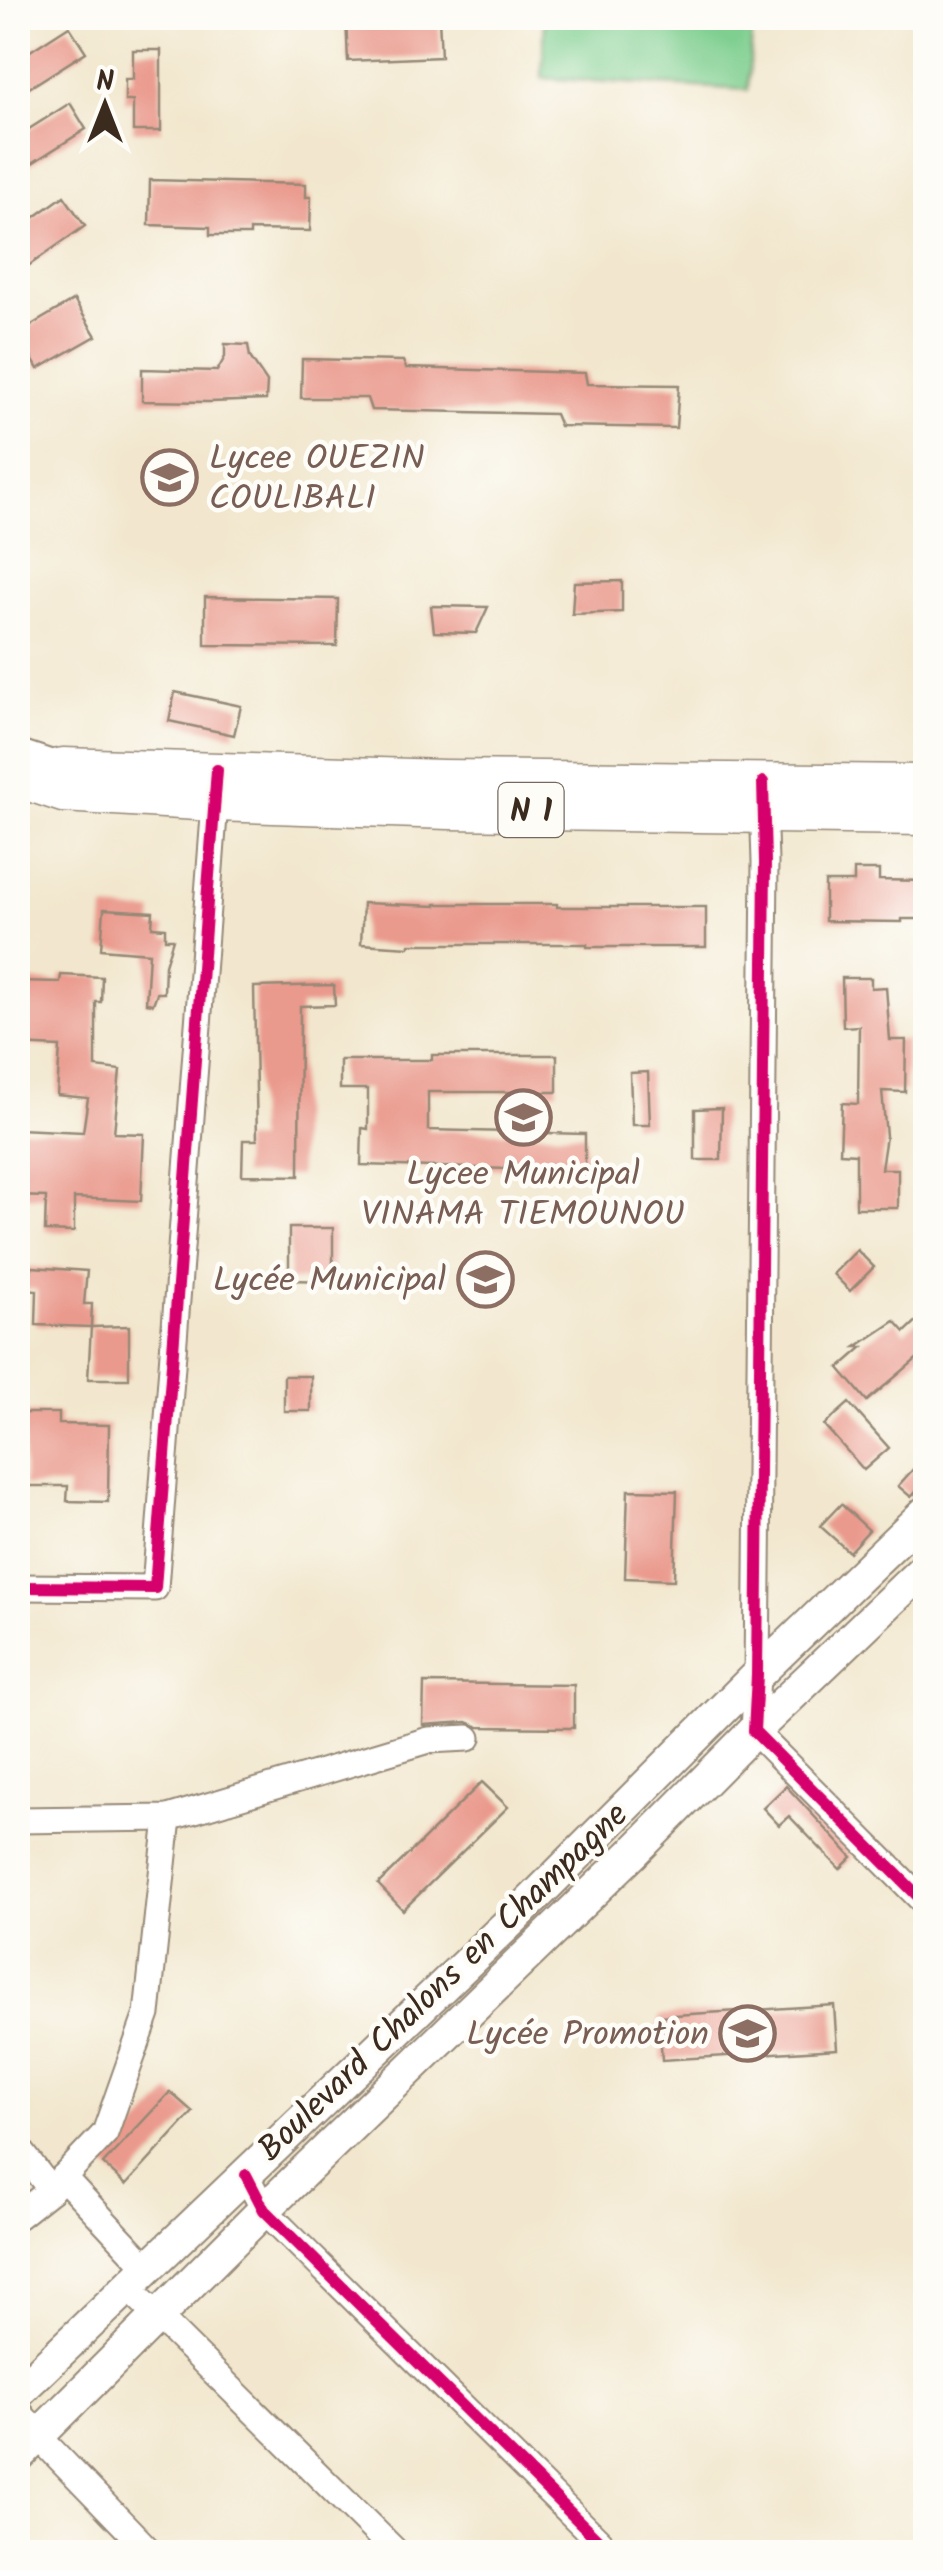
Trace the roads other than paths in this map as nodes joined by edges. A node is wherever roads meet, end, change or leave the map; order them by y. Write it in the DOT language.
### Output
graph roads {
  1 [pos="18,752"];
  2 [pos="63,767"];
  3 [pos="18,778"];
  4 [pos="926,784"];
  5 [pos="216,786"];
  6 [pos="763,797"];
  7 [pos="926,816"];
  8 [pos="926,1512"];
  9 [pos="926,1568"];
  10 [pos="18,1587"];
  11 [pos="757,1675"];
  12 [pos="754,1731"];
  13 [pos="468,1738"];
  14 [pos="168,1818"];
  15 [pos="18,1820"];
  16 [pos="926,1904"];
  17 [pos="18,2147"];
  18 [pos="18,2174"];
  19 [pos="246,2174"];
  20 [pos="57,2183"];
  21 [pos="264,2210"];
  22 [pos="18,2216"];
  23 [pos="139,2278"];
  24 [pos="156,2317"];
  25 [pos="18,2392"];
  26 [pos="18,2410"];
  27 [pos="28,2446"];
  28 [pos="150,2552"];
  29 [pos="396,2552"];
  30 [pos="610,2552"];
  1 -- 2 [label="street"];
  2 -- 3 [label="highway, N 1"];
  2 -- 5 [label="highway, N 1"];
  3 -- 5 [label="highway, N 1"];
  4 -- 6 [label="highway, N 1"];
  5 -- 6 [label="highway, N 1"];
  5 -- 10 [label="street"];
  6 -- 7 [label="highway, N 1"];
  6 -- 11 [label="street"];
  8 -- 11 [label="main road, Boulevard Chalons en Champagne"];
  9 -- 12 [label="main road, Boulevard Chalons en Champagne"];
  11 -- 12 [label="street"];
  11 -- 19 [label="main road, Boulevard Chalons en Champagne"];
  12 -- 16 [label="street"];
  12 -- 21 [label="main road, Boulevard Chalons en Champagne"];
  13 -- 14 [label="street"];
  14 -- 15 [label="street"];
  14 -- 20 [label="street"];
  17 -- 20 [label="street"];
  18 -- 20 [label="street"];
  19 -- 21 [label="street"];
  19 -- 23 [label="main road, Boulevard Chalons en Champagne"];
  20 -- 22 [label="street"];
  20 -- 23 [label="street"];
  21 -- 24 [label="main road, Boulevard Chalons en Champagne"];
  21 -- 30 [label="street"];
  23 -- 24 [label="street"];
  23 -- 25 [label="main road, Boulevard Chalons en Champagne"];
  24 -- 27 [label="main road, Boulevard Chalons en Champagne"];
  24 -- 29 [label="street"];
  26 -- 27 [label="street"];
  27 -- 28 [label="street"];
}
